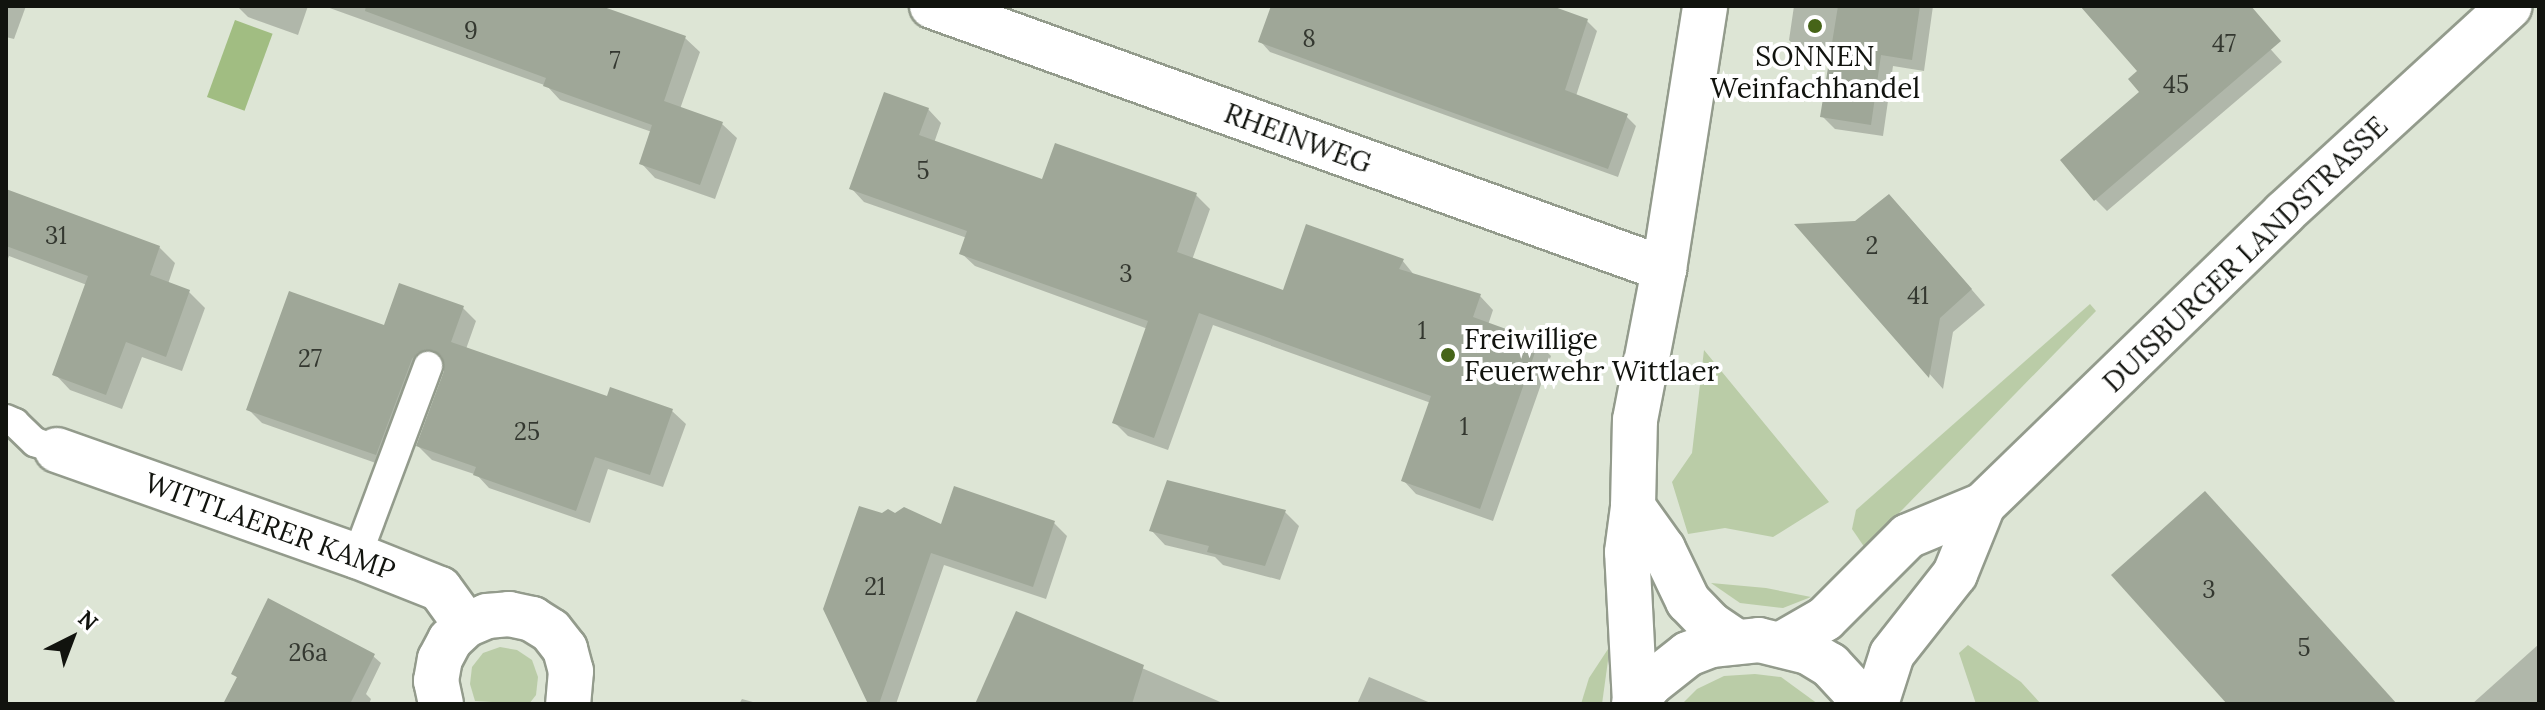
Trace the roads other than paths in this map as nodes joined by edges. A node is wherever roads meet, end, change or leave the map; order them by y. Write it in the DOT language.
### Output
graph roads {
  1 [pos="932,6"];
  2 [pos="1705,6"];
  3 [pos="2510,6"];
  4 [pos="1664,269"];
  5 [pos="428,366"];
  6 [pos="6,419"];
  7 [pos="57,450"];
  8 [pos="1983,505"];
  9 [pos="1633,507"];
  10 [pos="357,556"];
  11 [pos="466,625"];
  12 [pos="1734,640"];
  13 [pos="1783,643"];
  14 [pos="1635,703"];
  15 [pos="441,704"];
  16 [pos="568,704"];
  17 [pos="1866,704"];
  18 [pos="1876,704"];
  1 -- 4 [label="street, RHEINWEG"];
  2 -- 4 [label="street"];
  3 -- 8 [label="street, DUISBURGER LANDSTRASSE"];
  4 -- 9 [label="street"];
  5 -- 10 [label="lane"];
  6 -- 7 [label="lane"];
  7 -- 10 [label="street, WITTLAERER KAMP"];
  8 -- 13 [label="street, DUISBURGER LANDSTRASSE"];
  8 -- 18 [label="street, DUISBURGER LANDSTRASSE"];
  9 -- 12 [label="street"];
  9 -- 14 [label="street"];
  10 -- 11 [label="street, WITTLAERER KAMP"];
  11 -- 15 [label="street"];
  11 -- 16 [label="street"];
  12 -- 13 [label="street"];
  12 -- 14 [label="street"];
  13 -- 17 [label="street"];
}
